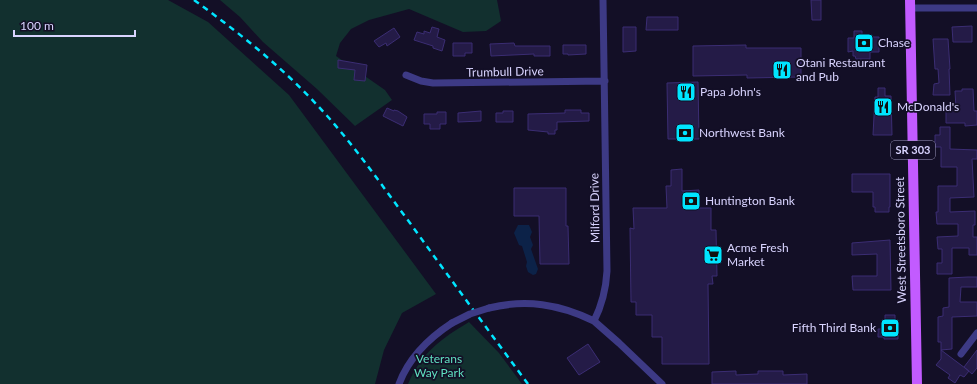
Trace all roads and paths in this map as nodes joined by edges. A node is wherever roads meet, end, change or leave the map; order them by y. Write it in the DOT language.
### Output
graph roads {
  1 [pos="603,0"];
  2 [pos="910,4"];
  3 [pos="977,8"];
  4 [pos="406,75"];
  5 [pos="605,82"];
  6 [pos="594,321"];
  7 [pos="977,333"];
  8 [pos="961,354"];
  9 [pos="399,384"];
  10 [pos="662,384"];
  11 [pos="917,384"];
  1 -- 5 [label="street, Milford Drive"];
  2 -- 3 [label="street"];
  2 -- 11 [label="main road, West Streetsboro Street / SR 303"];
  4 -- 5 [label="street, Trumbull Drive"];
  5 -- 6 [label="street, Milford Drive"];
  6 -- 9 [label="street, bridge"];
  6 -- 10 [label="street"];
  7 -- 8 [label="street"];
}
